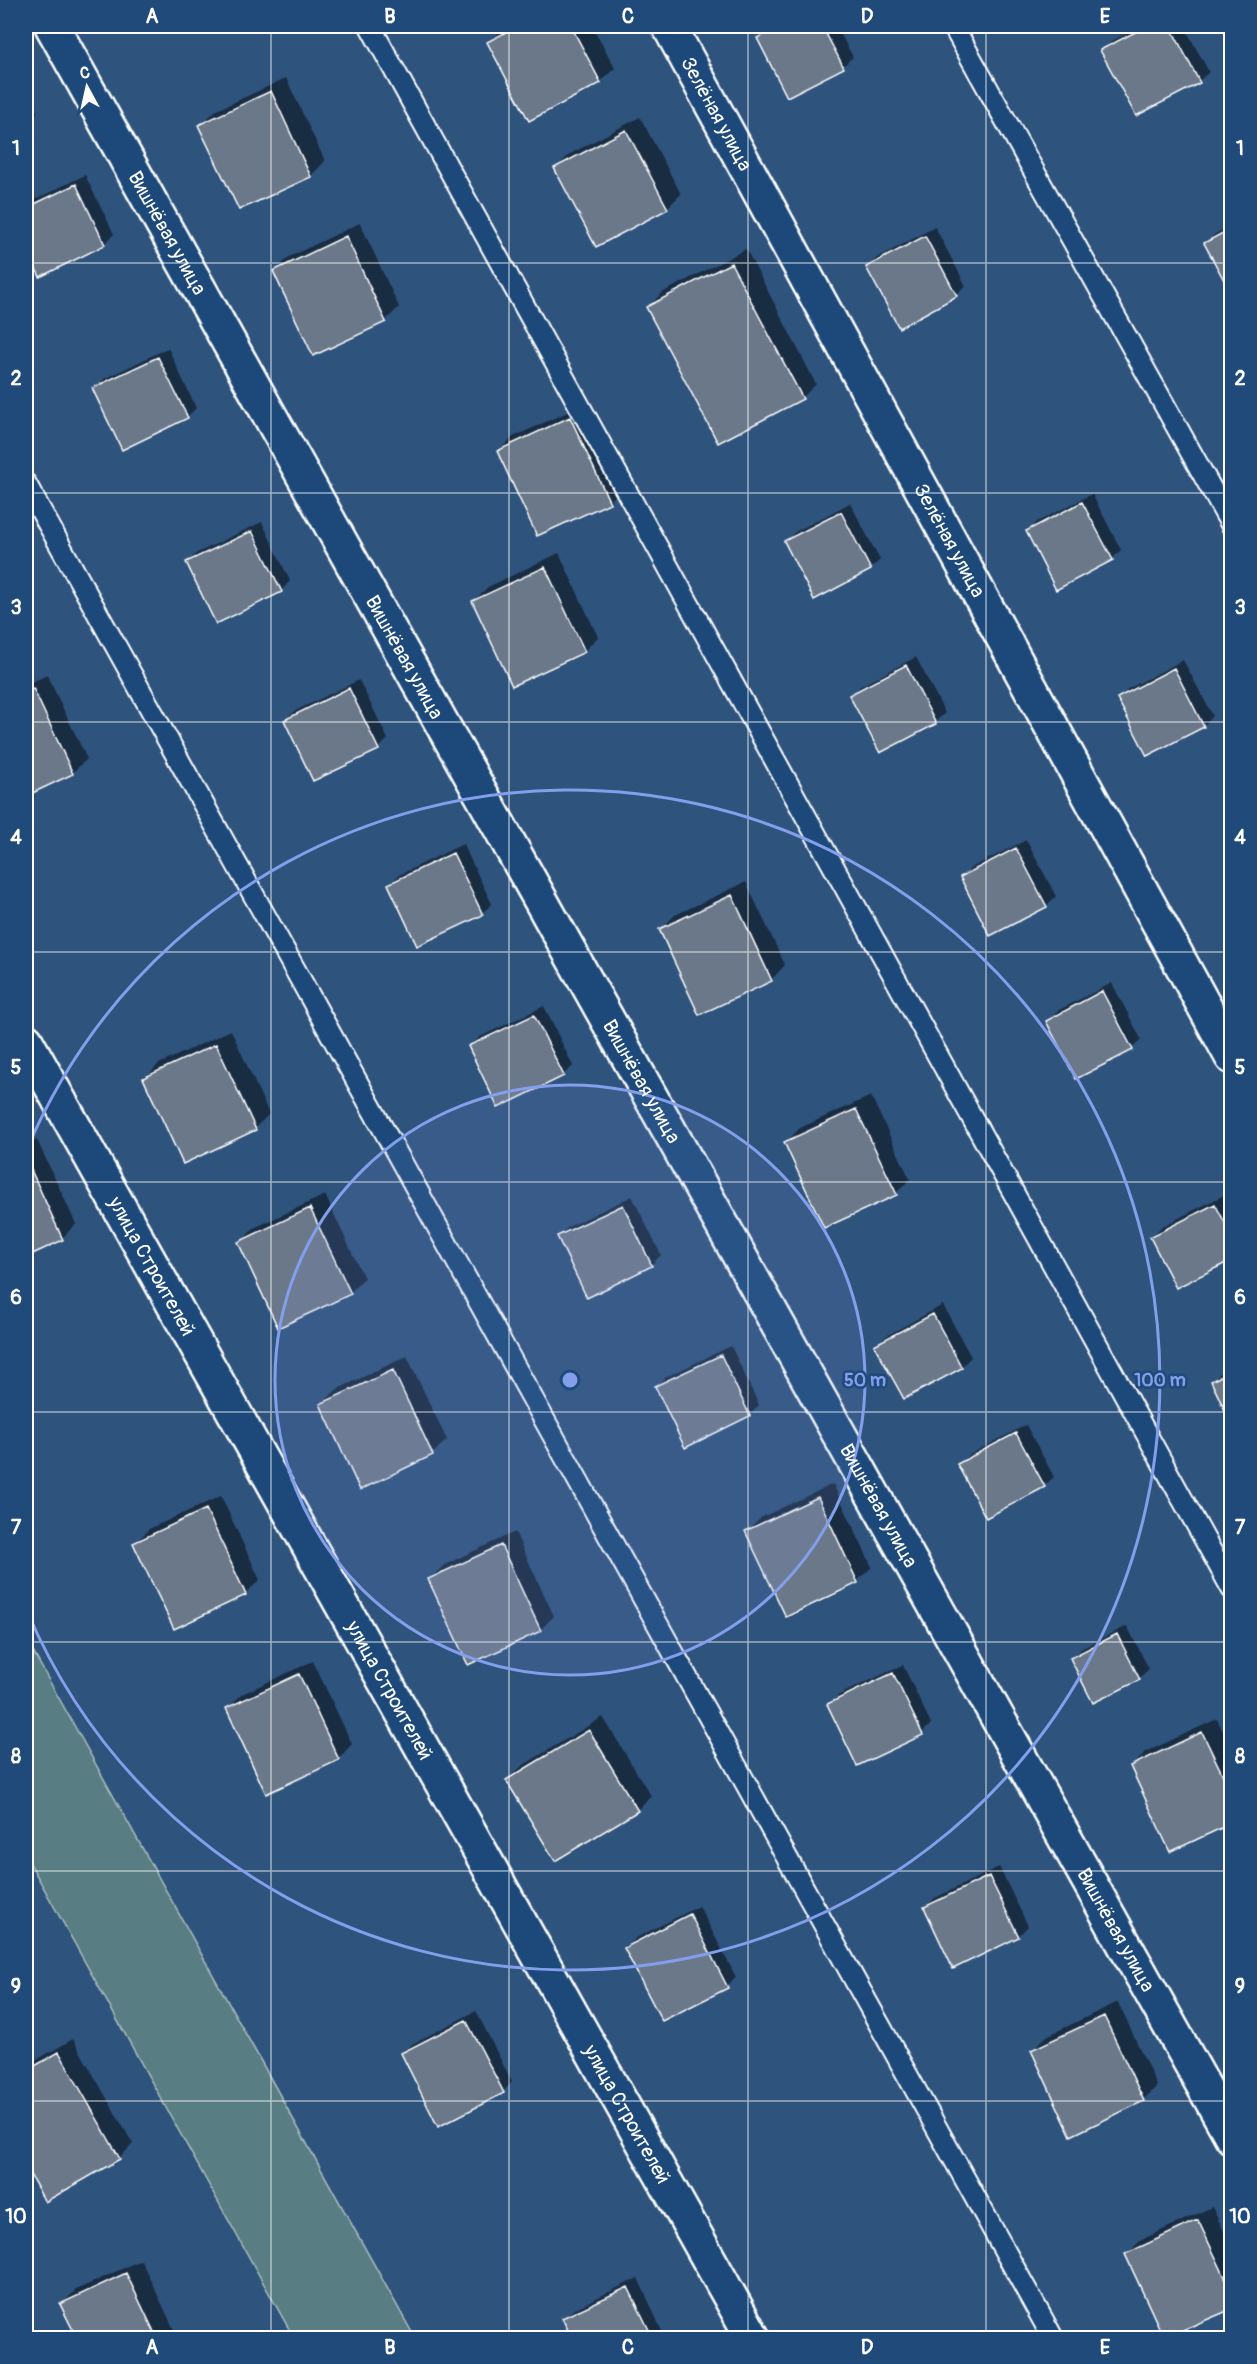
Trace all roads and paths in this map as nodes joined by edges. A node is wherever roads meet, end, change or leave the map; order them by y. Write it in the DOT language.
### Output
graph roads {
  1 [pos="52,26"];
  2 [pos="370,26"];
  3 [pos="669,26"];
  4 [pos="953,26"];
  5 [pos="26,484"];
  6 [pos="1232,526"];
  7 [pos="26,1041"];
  8 [pos="1232,1056"];
  9 [pos="1232,1589"];
  10 [pos="1232,2137"];
  11 [pos="753,2338"];
  12 [pos="1053,2338"];
  1 -- 10 [label="street, Вишнёвая улица"];
  2 -- 9 [label="lane"];
  3 -- 8 [label="street, Зелёная улица"];
  4 -- 6 [label="lane"];
  5 -- 12 [label="lane"];
  7 -- 11 [label="street, улица Строителей"];
}
